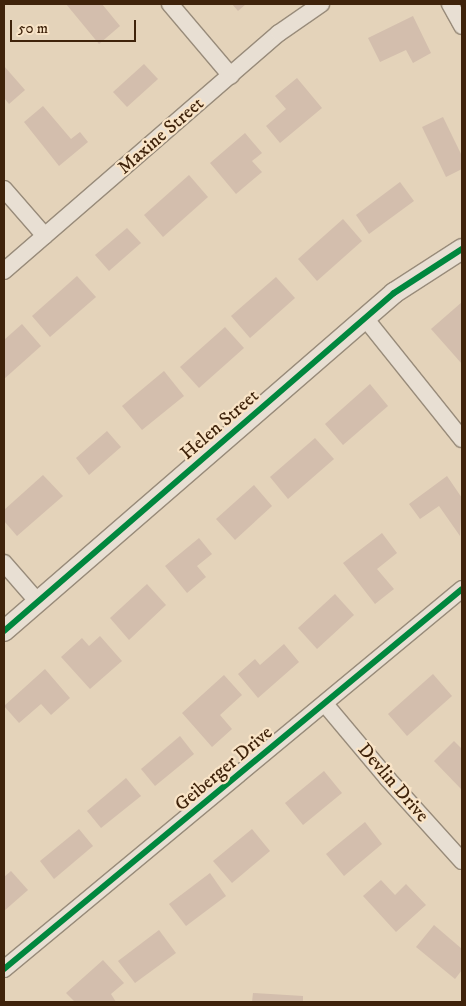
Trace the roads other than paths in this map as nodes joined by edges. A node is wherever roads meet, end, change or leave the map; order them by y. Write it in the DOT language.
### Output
graph roads {
  1 [pos="170,4"];
  2 [pos="321,4"];
  3 [pos="450,4"];
  4 [pos="462,26"];
  5 [pos="231,76"];
  6 [pos="4,189"];
  7 [pos="45,236"];
  8 [pos="462,248"];
  9 [pos="4,271"];
  10 [pos="365,318"];
  11 [pos="462,439"];
  12 [pos="4,563"];
  13 [pos="462,589"];
  14 [pos="38,602"];
  15 [pos="4,631"];
  16 [pos="325,704"];
  17 [pos="462,861"];
  18 [pos="4,969"];
  1 -- 5 [label="street"];
  2 -- 5 [label="street, Maxine Street"];
  3 -- 4 [label="street"];
  5 -- 7 [label="street, Maxine Street"];
  6 -- 7 [label="street"];
  7 -- 9 [label="street, Maxine Street"];
  8 -- 10 [label="street, Helen Street"];
  10 -- 11 [label="street"];
  10 -- 14 [label="street, Helen Street"];
  12 -- 14 [label="street"];
  13 -- 16 [label="street, Geiberger Drive"];
  14 -- 15 [label="street, Helen Street"];
  16 -- 17 [label="street, Devlin Drive"];
  16 -- 18 [label="street, Geiberger Drive"];
}
